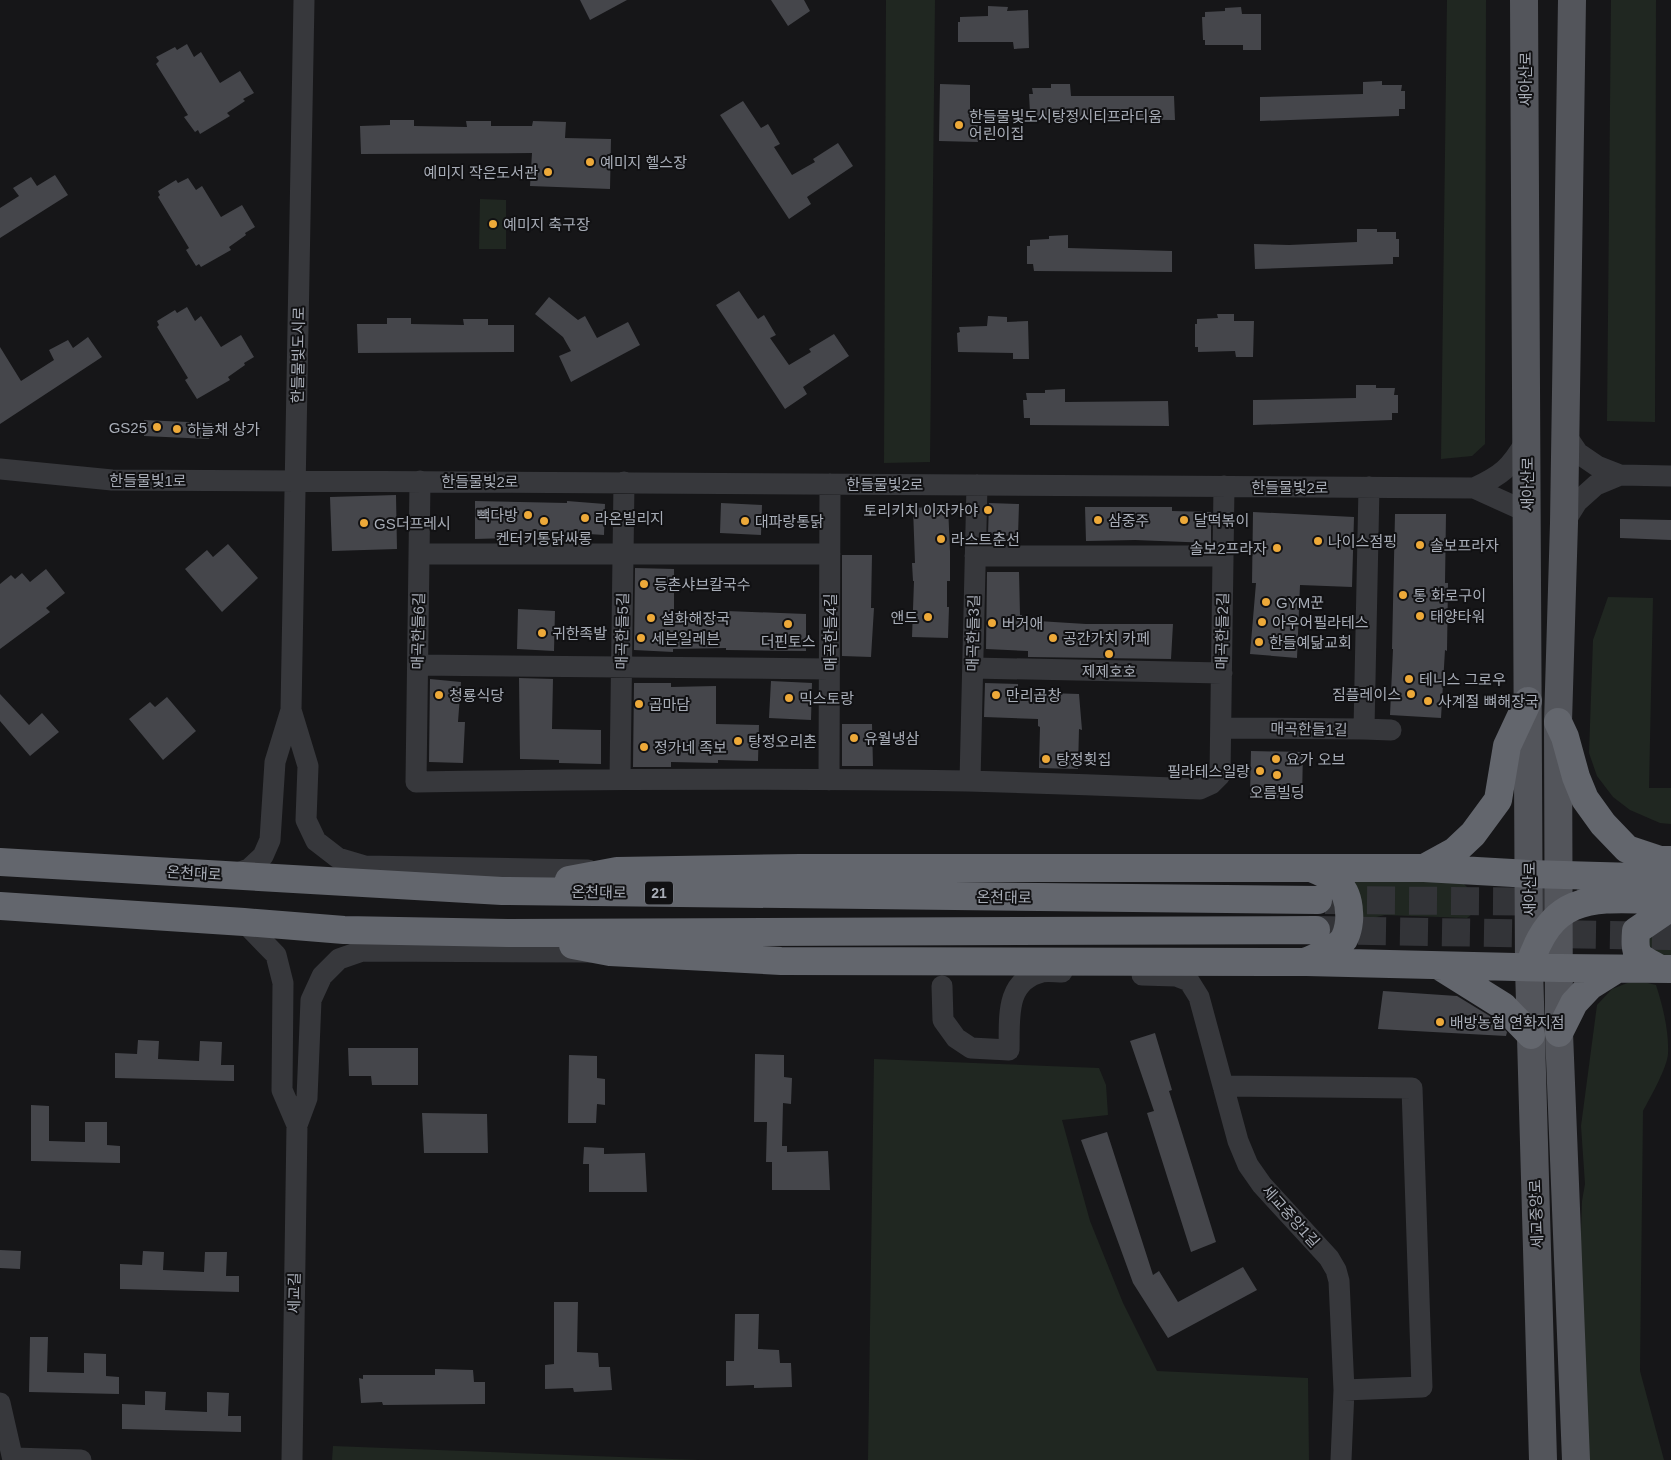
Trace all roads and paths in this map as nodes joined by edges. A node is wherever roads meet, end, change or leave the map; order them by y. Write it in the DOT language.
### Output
graph roads {
  1 [pos="304,0"];
  2 [pos="1524,0"];
  3 [pos="1572,0"];
  4 [pos="1565,434"];
  5 [pos="1526,442"];
  6 [pos="0,468"];
  7 [pos="1620,475"];
  8 [pos="1671,476"];
  9 [pos="297,480"];
  10 [pos="420,481"];
  11 [pos="624,482"];
  12 [pos="830,484"];
  13 [pos="977,485"];
  14 [pos="1224,486"];
  15 [pos="1369,487"];
  16 [pos="1474,488"];
  17 [pos="1527,512"];
  18 [pos="1564,523"];
  19 [pos="419,554"];
  20 [pos="623,554"];
  21 [pos="830,554"];
  22 [pos="975,556"];
  23 [pos="1223,556"];
  24 [pos="418,665"];
  25 [pos="621,667"];
  26 [pos="973,668"];
  27 [pos="830,669"];
  28 [pos="1222,673"];
  29 [pos="1528,701"];
  30 [pos="291,710"];
  31 [pos="1558,722"];
  32 [pos="1221,728"];
  33 [pos="1364,729"];
  34 [pos="1391,730"];
  35 [pos="620,779"];
  36 [pos="829,780"];
  37 [pos="970,781"];
  38 [pos="1671,860"];
  39 [pos="0,862"];
  40 [pos="1309,868"];
  41 [pos="1424,868"];
  42 [pos="617,871"];
  43 [pos="1529,874"];
  44 [pos="232,875"];
  45 [pos="1559,875"];
  46 [pos="1671,878"];
  47 [pos="502,891"];
  48 [pos="1318,900"];
  49 [pos="1671,900"];
  50 [pos="0,906"];
  51 [pos="1671,907"];
  52 [pos="1560,913"];
  53 [pos="244,922"];
  54 [pos="1316,930"];
  55 [pos="508,933"];
  56 [pos="610,952"];
  57 [pos="921,961"];
  58 [pos="960,961"];
  59 [pos="1306,962"];
  60 [pos="1438,965"];
  61 [pos="1529,967"];
  62 [pos="1560,968"];
  63 [pos="1617,969"];
  64 [pos="1665,969"];
  65 [pos="942,986"];
  66 [pos="1559,1033"];
  67 [pos="1531,1035"];
  68 [pos="1223,1086"];
  69 [pos="297,1125"];
  70 [pos="1344,1390"];
  71 [pos="0,1403"];
  72 [pos="13,1459"];
  73 [pos="81,1460"];
  74 [pos="292,1460"];
  75 [pos="1341,1460"];
  76 [pos="1543,1460"];
  77 [pos="1576,1460"];
  1 -- 9 [label="street, 한들물빛도시로"];
  2 -- 5 [label="main road, 새아산로"];
  3 -- 4 [label="main road, 새아산로"];
  4 -- 7 [label="street"];
  4 -- 18 [label="main road, 새아산로"];
  5 -- 16 [label="street"];
  5 -- 17 [label="main road, 새아산로"];
  6 -- 9 [label="street, 한들물빛1로"];
  7 -- 8 [label="street"];
  7 -- 18 [label="street"];
  9 -- 10 [label="street, 한들물빛2로"];
  9 -- 30 [label="street, 한들물빛도시로"];
  10 -- 11 [label="street, 한들물빛2로"];
  10 -- 19 [label="street, 매곡한들6길"];
  11 -- 12 [label="street, 한들물빛2로"];
  11 -- 20 [label="street, 매곡한들5길"];
  12 -- 13 [label="street, 한들물빛2로"];
  12 -- 21 [label="street, 매곡한들4길"];
  13 -- 14 [label="street, 한들물빛2로"];
  13 -- 22 [label="street, 매곡한들3길"];
  14 -- 15 [label="street, 한들물빛2로"];
  14 -- 23 [label="street, 매곡한들2길"];
  15 -- 16 [label="street, 한들물빛2로"];
  15 -- 33 [label="street, 매곡한들1길"];
  16 -- 17 [label="street"];
  17 -- 29 [label="main road, 새아산로"];
  18 -- 31 [label="main road, 새아산로"];
  19 -- 20 [label="street"];
  19 -- 24 [label="street, 매곡한들6길"];
  20 -- 21 [label="street"];
  20 -- 25 [label="street, 매곡한들5길"];
  21 -- 27 [label="street, 매곡한들4길"];
  22 -- 23 [label="street"];
  22 -- 26 [label="street, 매곡한들3길"];
  23 -- 28 [label="street, 매곡한들2길"];
  24 -- 25 [label="street"];
  24 -- 35 [label="street, 매곡한들6길"];
  25 -- 27 [label="street"];
  25 -- 35 [label="street, 매곡한들5길"];
  26 -- 28 [label="street"];
  26 -- 37 [label="street, 매곡한들3길"];
  27 -- 36 [label="street, 매곡한들4길"];
  28 -- 32 [label="street, 매곡한들2길"];
  29 -- 41 [label="highway"];
  29 -- 43 [label="main road, 새아산로"];
  30 -- 42 [label="street"];
  30 -- 44 [label="street"];
  31 -- 38 [label="highway"];
  31 -- 45 [label="main road, 새아산로"];
  32 -- 33 [label="street, 매곡한들1길"];
  32 -- 37 [label="street, 매곡한들2길"];
  33 -- 34 [label="street"];
  35 -- 36 [label="street"];
  36 -- 37 [label="street"];
  39 -- 44 [label="highway, 온천대로 / 21"];
  40 -- 41 [label="highway"];
  40 -- 42 [label="highway"];
  40 -- 59 [label="highway"];
  41 -- 43 [label="highway"];
  42 -- 47 [label="highway"];
  43 -- 45 [label="highway"];
  43 -- 61 [label="main road, 새아산로"];
  44 -- 47 [label="highway, 온천대로 / 21"];
  45 -- 46 [label="highway"];
  45 -- 52 [label="main road, 새아산로"];
  47 -- 48 [label="highway, 온천대로 / 21"];
  49 -- 52 [label="highway"];
  50 -- 53 [label="highway"];
  51 -- 64 [label="highway"];
  52 -- 61 [label="highway"];
  52 -- 62 [label="main road, 새아산로"];
  53 -- 55 [label="highway"];
  53 -- 69 [label="street"];
  54 -- 55 [label="highway"];
  55 -- 56 [label="highway"];
  56 -- 57 [label="highway"];
  56 -- 69 [label="street"];
  57 -- 58 [label="highway"];
  57 -- 65 [label="street"];
  58 -- 59 [label="highway"];
  58 -- 65 [label="street"];
  59 -- 60 [label="highway"];
  60 -- 61 [label="highway"];
  60 -- 67 [label="highway"];
  61 -- 62 [label="highway"];
  61 -- 67 [label="main road, 세교중앙로"];
  62 -- 63 [label="highway"];
  62 -- 66 [label="main road, 세교중앙로"];
  63 -- 64 [label="highway"];
  63 -- 66 [label="highway"];
  65 -- 68 [label="street, 세교중앙1길"];
  66 -- 77 [label="main road, 세교중앙로"];
  67 -- 76 [label="main road, 세교중앙로"];
  68 -- 70 [label="street, 세교중앙1길"];
  68 -- 70 [label="street"];
  69 -- 74 [label="street, 세교길"];
  70 -- 75 [label="street, 세교중앙1길"];
  71 -- 72 [label="street"];
  72 -- 73 [label="street"];
}
